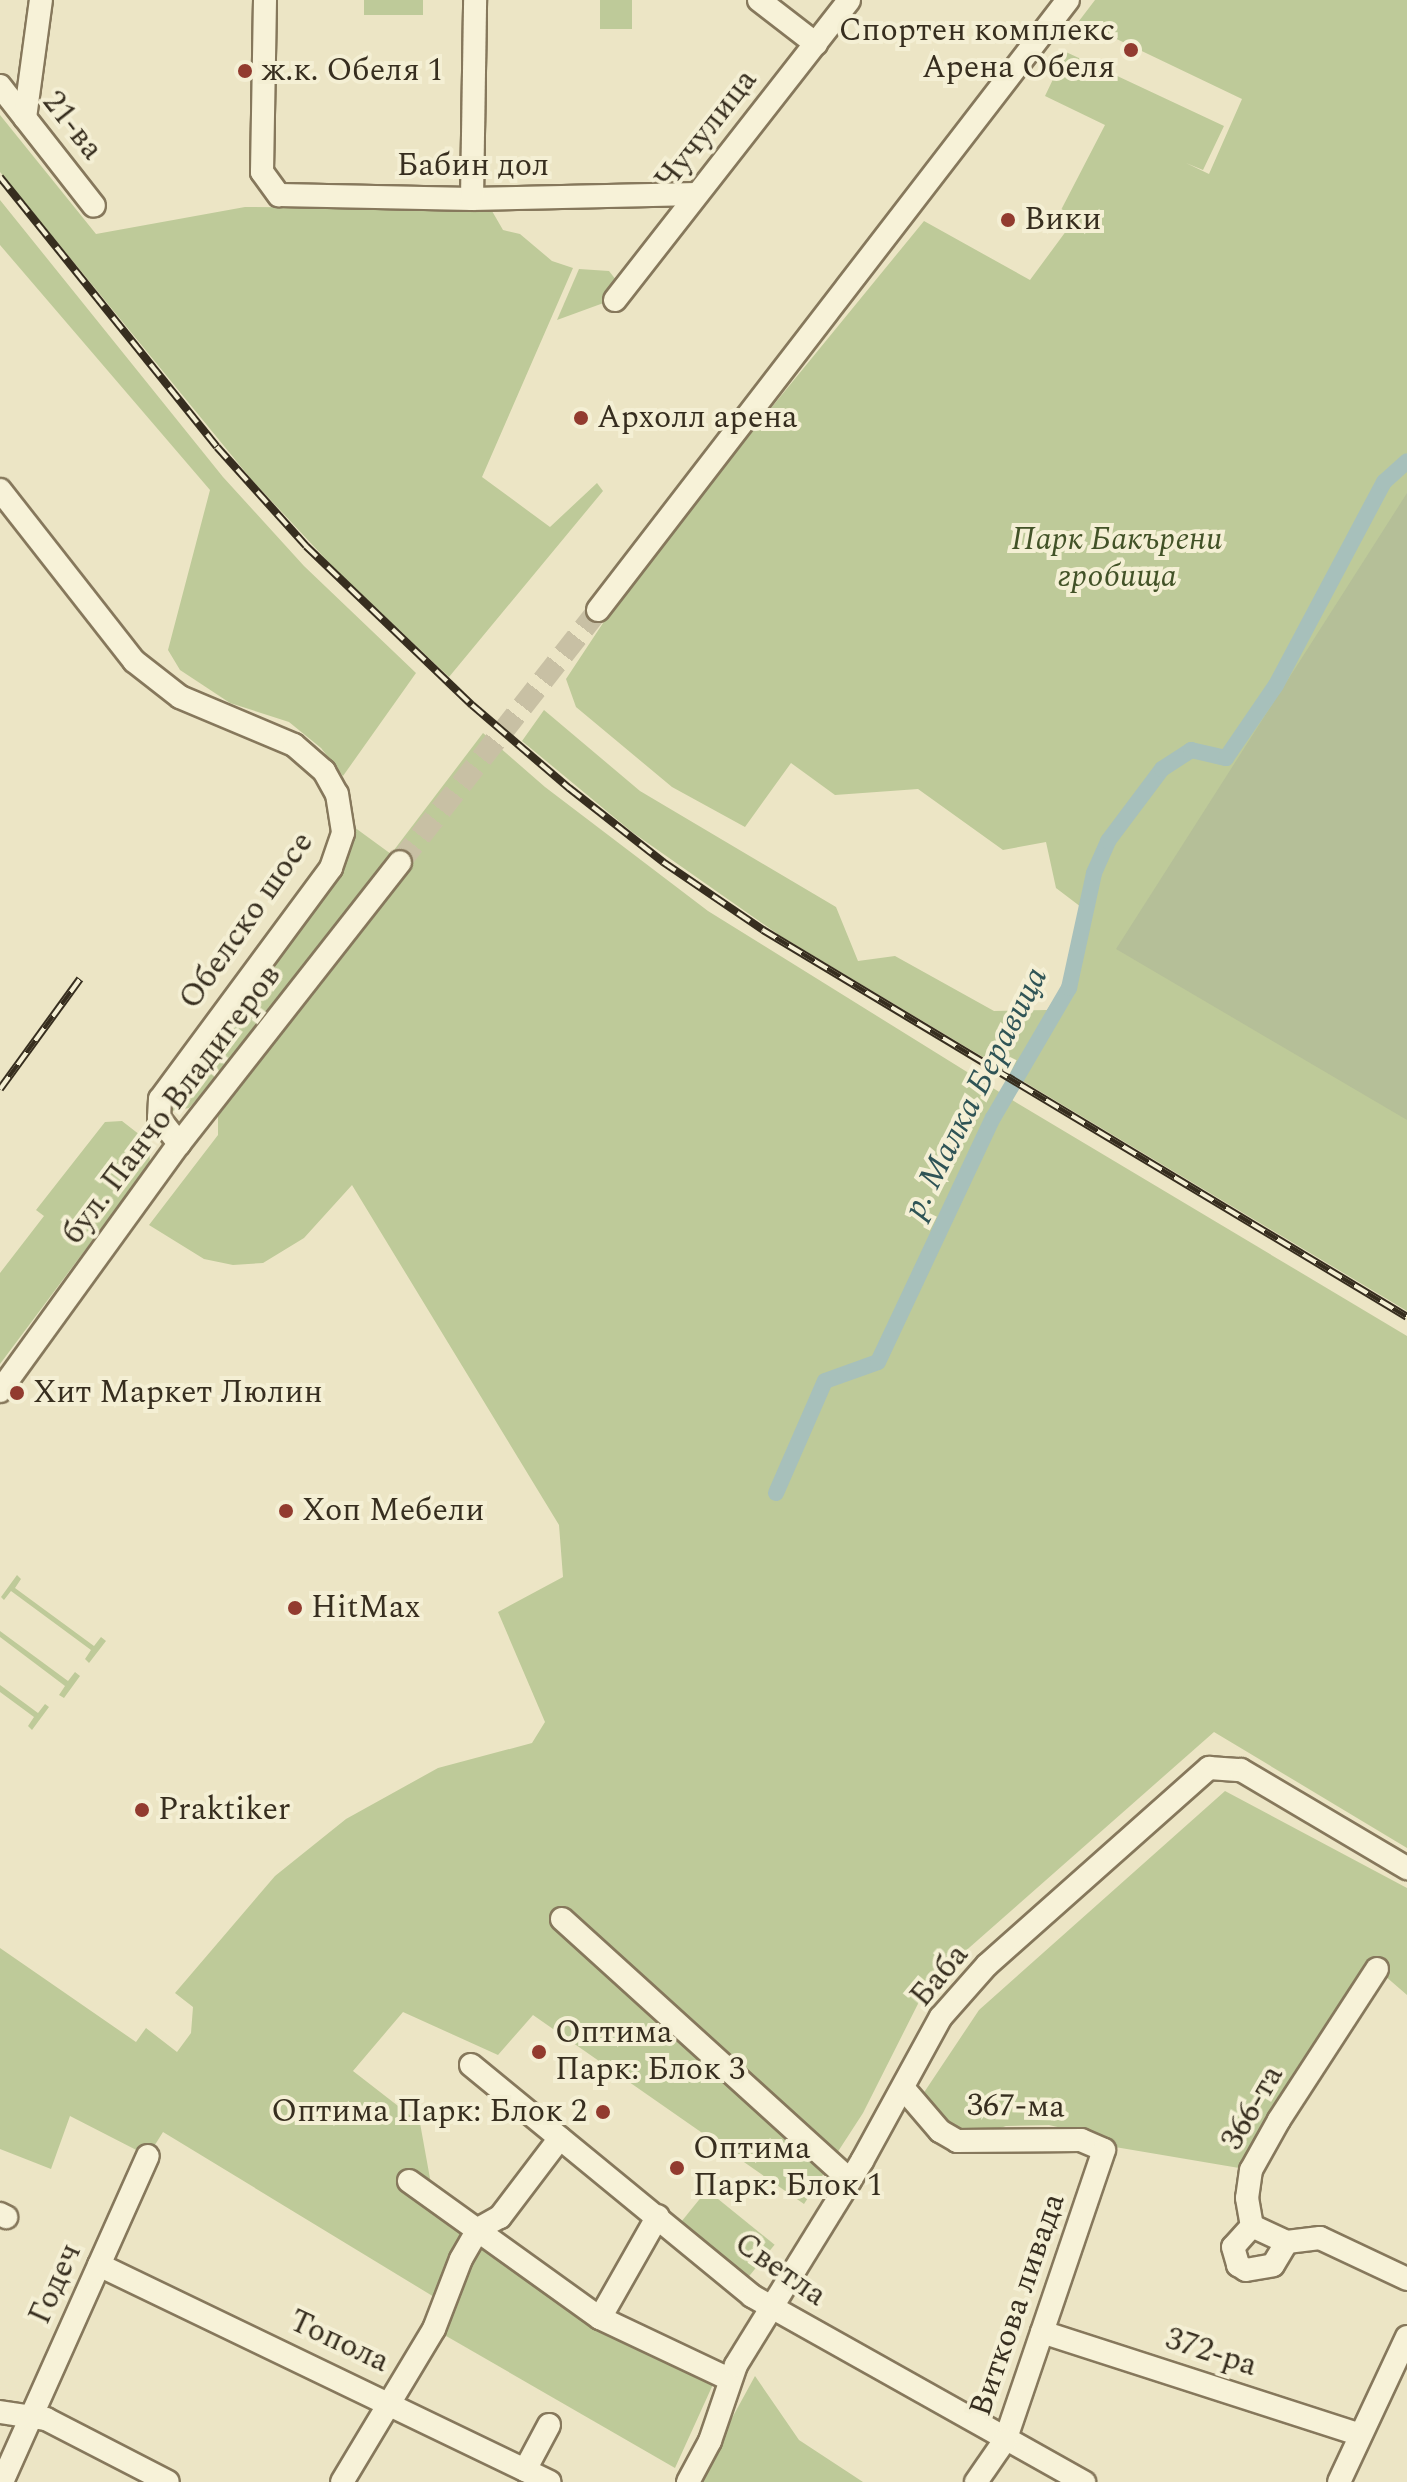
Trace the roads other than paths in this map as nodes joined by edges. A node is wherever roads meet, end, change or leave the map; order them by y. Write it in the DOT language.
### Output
graph roads {
  1 [pos="41,0"];
  2 [pos="265,0"];
  3 [pos="475,0"];
  4 [pos="759,0"];
  5 [pos="849,0"];
  6 [pos="1068,0"];
  7 [pos="816,44"];
  8 [pos="0,86"];
  9 [pos="25,118"];
  10 [pos="697,194"];
  11 [pos="472,199"];
  12 [pos="94,206"];
  13 [pos="615,300"];
  14 [pos="0,490"];
  15 [pos="598,610"];
  16 [pos="400,862"];
  17 [pos="179,1144"];
  18 [pos="0,1391"];
  19 [pos="1407,1868"];
  20 [pos="562,1919"];
  21 [pos="1377,1969"];
  22 [pos="471,2065"];
  23 [pos="904,2089"];
  24 [pos="560,2138"];
  25 [pos="1099,2144"];
  26 [pos="148,2156"];
  27 [pos="850,2180"];
  28 [pos="409,2181"];
  29 [pos="658,2216"];
  30 [pos="1252,2226"];
  31 [pos="478,2229"];
  32 [pos="1287,2242"];
  33 [pos="99,2265"];
  34 [pos="1407,2279"];
  35 [pos="773,2309"];
  36 [pos="600,2318"];
  37 [pos="1042,2332"];
  38 [pos="1407,2337"];
  39 [pos="729,2379"];
  40 [pos="392,2402"];
  41 [pos="0,2412"];
  42 [pos="33,2416"];
  43 [pos="549,2425"];
  44 [pos="1360,2435"];
  45 [pos="1005,2440"];
  46 [pos="525,2470"];
  47 [pos="2,2482"];
  48 [pos="168,2482"];
  49 [pos="342,2482"];
  50 [pos="549,2482"];
  51 [pos="688,2482"];
  52 [pos="976,2482"];
  53 [pos="1084,2482"];
  54 [pos="1339,2482"];
  1 -- 9 [label="street"];
  2 -- 11 [label="street, Бабин дол"];
  3 -- 11 [label="street"];
  4 -- 7 [label="street"];
  5 -- 7 [label="street, Чучулица"];
  6 -- 15 [label="street"];
  7 -- 10 [label="street, Чучулица"];
  8 -- 9 [label="street, 21-ва"];
  9 -- 12 [label="street, 21-ва"];
  10 -- 11 [label="street, Бабин дол"];
  10 -- 13 [label="street, Чучулица"];
  14 -- 17 [label="street, Обелско шосе"];
  16 -- 17 [label="street, бул. Панчо Владигеров"];
  17 -- 18 [label="street, бул. Панчо Владигеров"];
  19 -- 23 [label="street, Баба"];
  20 -- 27 [label="street"];
  21 -- 30 [label="street, 366-та"];
  22 -- 24 [label="street, Светла"];
  23 -- 25 [label="street, 367-ма"];
  23 -- 27 [label="street, Баба"];
  24 -- 29 [label="street, Светла"];
  24 -- 31 [label="street"];
  25 -- 37 [label="street, Виткова ливада"];
  26 -- 33 [label="street, Годеч"];
  27 -- 35 [label="street, Баба"];
  28 -- 31 [label="street"];
  29 -- 35 [label="street, Светла"];
  29 -- 36 [label="street"];
  30 -- 32 [label="street"];
  30 -- 32 [label="street"];
  31 -- 36 [label="street"];
  31 -- 40 [label="street"];
  32 -- 34 [label="street"];
  33 -- 40 [label="street, Топола"];
  33 -- 42 [label="street, Годеч"];
  35 -- 39 [label="street, Баба"];
  35 -- 45 [label="street, Светла"];
  36 -- 39 [label="street"];
  37 -- 44 [label="street, 372-ра"];
  37 -- 45 [label="street, Виткова ливада"];
  38 -- 44 [label="street"];
  39 -- 51 [label="street, Баба"];
  40 -- 46 [label="street, Топола"];
  40 -- 49 [label="street"];
  41 -- 42 [label="street"];
  42 -- 47 [label="street, Годеч"];
  42 -- 48 [label="street"];
  43 -- 46 [label="street"];
  44 -- 54 [label="street"];
  45 -- 52 [label="street, Виткова ливада"];
  45 -- 53 [label="street, Светла"];
  46 -- 50 [label="street, Топола"];
}
